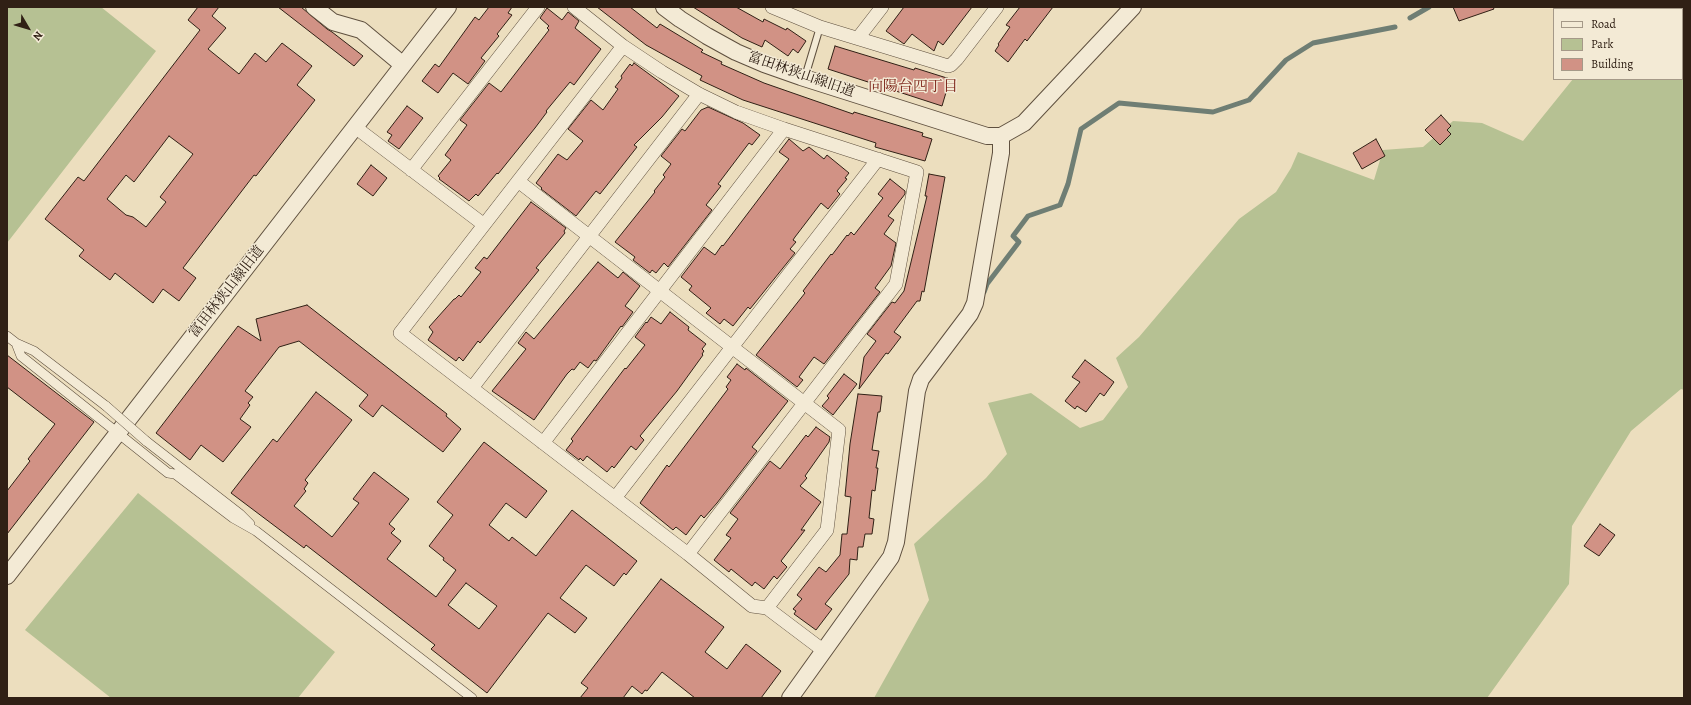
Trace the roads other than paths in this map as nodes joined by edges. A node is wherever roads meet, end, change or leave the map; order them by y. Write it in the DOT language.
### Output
graph roads {
  1 [pos="314,7"];
  2 [pos="448,7"];
  3 [pos="538,7"];
  4 [pos="574,7"];
  5 [pos="664,7"];
  6 [pos="772,7"];
  7 [pos="882,7"];
  8 [pos="997,7"];
  9 [pos="1133,7"];
  10 [pos="820,27"];
  11 [pos="858,38"];
  12 [pos="623,46"];
  13 [pos="403,65"];
  14 [pos="804,78"];
  15 [pos="699,94"];
  16 [pos="355,127"];
  17 [pos="784,129"];
  18 [pos="1001,136"];
  19 [pos="878,159"];
  20 [pos="411,170"];
  21 [pos="518,180"];
  22 [pos="483,224"];
  23 [pos="590,236"];
  24 [pos="660,291"];
  25 [pos="7,336"];
  26 [pos="16,343"];
  27 [pos="732,347"];
  28 [pos="472,388"];
  29 [pos="804,402"];
  30 [pos="118,432"];
  31 [pos="543,443"];
  32 [pos="615,498"];
  33 [pos="256,532"];
  34 [pos="688,554"];
  35 [pos="7,576"];
  36 [pos="767,608"];
  37 [pos="824,651"];
  38 [pos="472,698"];
  39 [pos="790,698"];
  1 -- 13 [label="street"];
  2 -- 13 [label="street, 富田林狭山線旧道"];
  3 -- 20 [label="street"];
  4 -- 12 [label="street"];
  5 -- 14 [label="street, 富田林狭山線旧道"];
  6 -- 10 [label="street"];
  7 -- 11 [label="street"];
  8 -- 11 [label="street"];
  9 -- 18 [label="street"];
  10 -- 11 [label="street"];
  10 -- 14 [label="lane"];
  12 -- 15 [label="street"];
  12 -- 21 [label="street"];
  13 -- 16 [label="street, 富田林狭山線旧道"];
  14 -- 18 [label="street, 富田林狭山線旧道"];
  15 -- 17 [label="street"];
  15 -- 23 [label="street"];
  16 -- 20 [label="street"];
  16 -- 30 [label="street, 富田林狭山線旧道"];
  17 -- 19 [label="street"];
  17 -- 24 [label="street"];
  18 -- 37 [label="street"];
  19 -- 27 [label="street"];
  19 -- 29 [label="street"];
  20 -- 22 [label="street"];
  21 -- 22 [label="street"];
  21 -- 23 [label="street"];
  22 -- 28 [label="street"];
  23 -- 24 [label="street"];
  23 -- 28 [label="street"];
  24 -- 27 [label="street"];
  24 -- 31 [label="street"];
  25 -- 26 [label="street"];
  26 -- 30 [label="street"];
  26 -- 33 [label="street, bridge"];
  27 -- 29 [label="street"];
  27 -- 32 [label="street"];
  28 -- 31 [label="street"];
  29 -- 34 [label="street"];
  29 -- 36 [label="street"];
  30 -- 33 [label="street"];
  30 -- 35 [label="street, 富田林狭山線旧道"];
  31 -- 32 [label="street"];
  32 -- 34 [label="street"];
  33 -- 38 [label="street"];
  34 -- 36 [label="street"];
  36 -- 37 [label="street"];
  37 -- 39 [label="street"];
}
